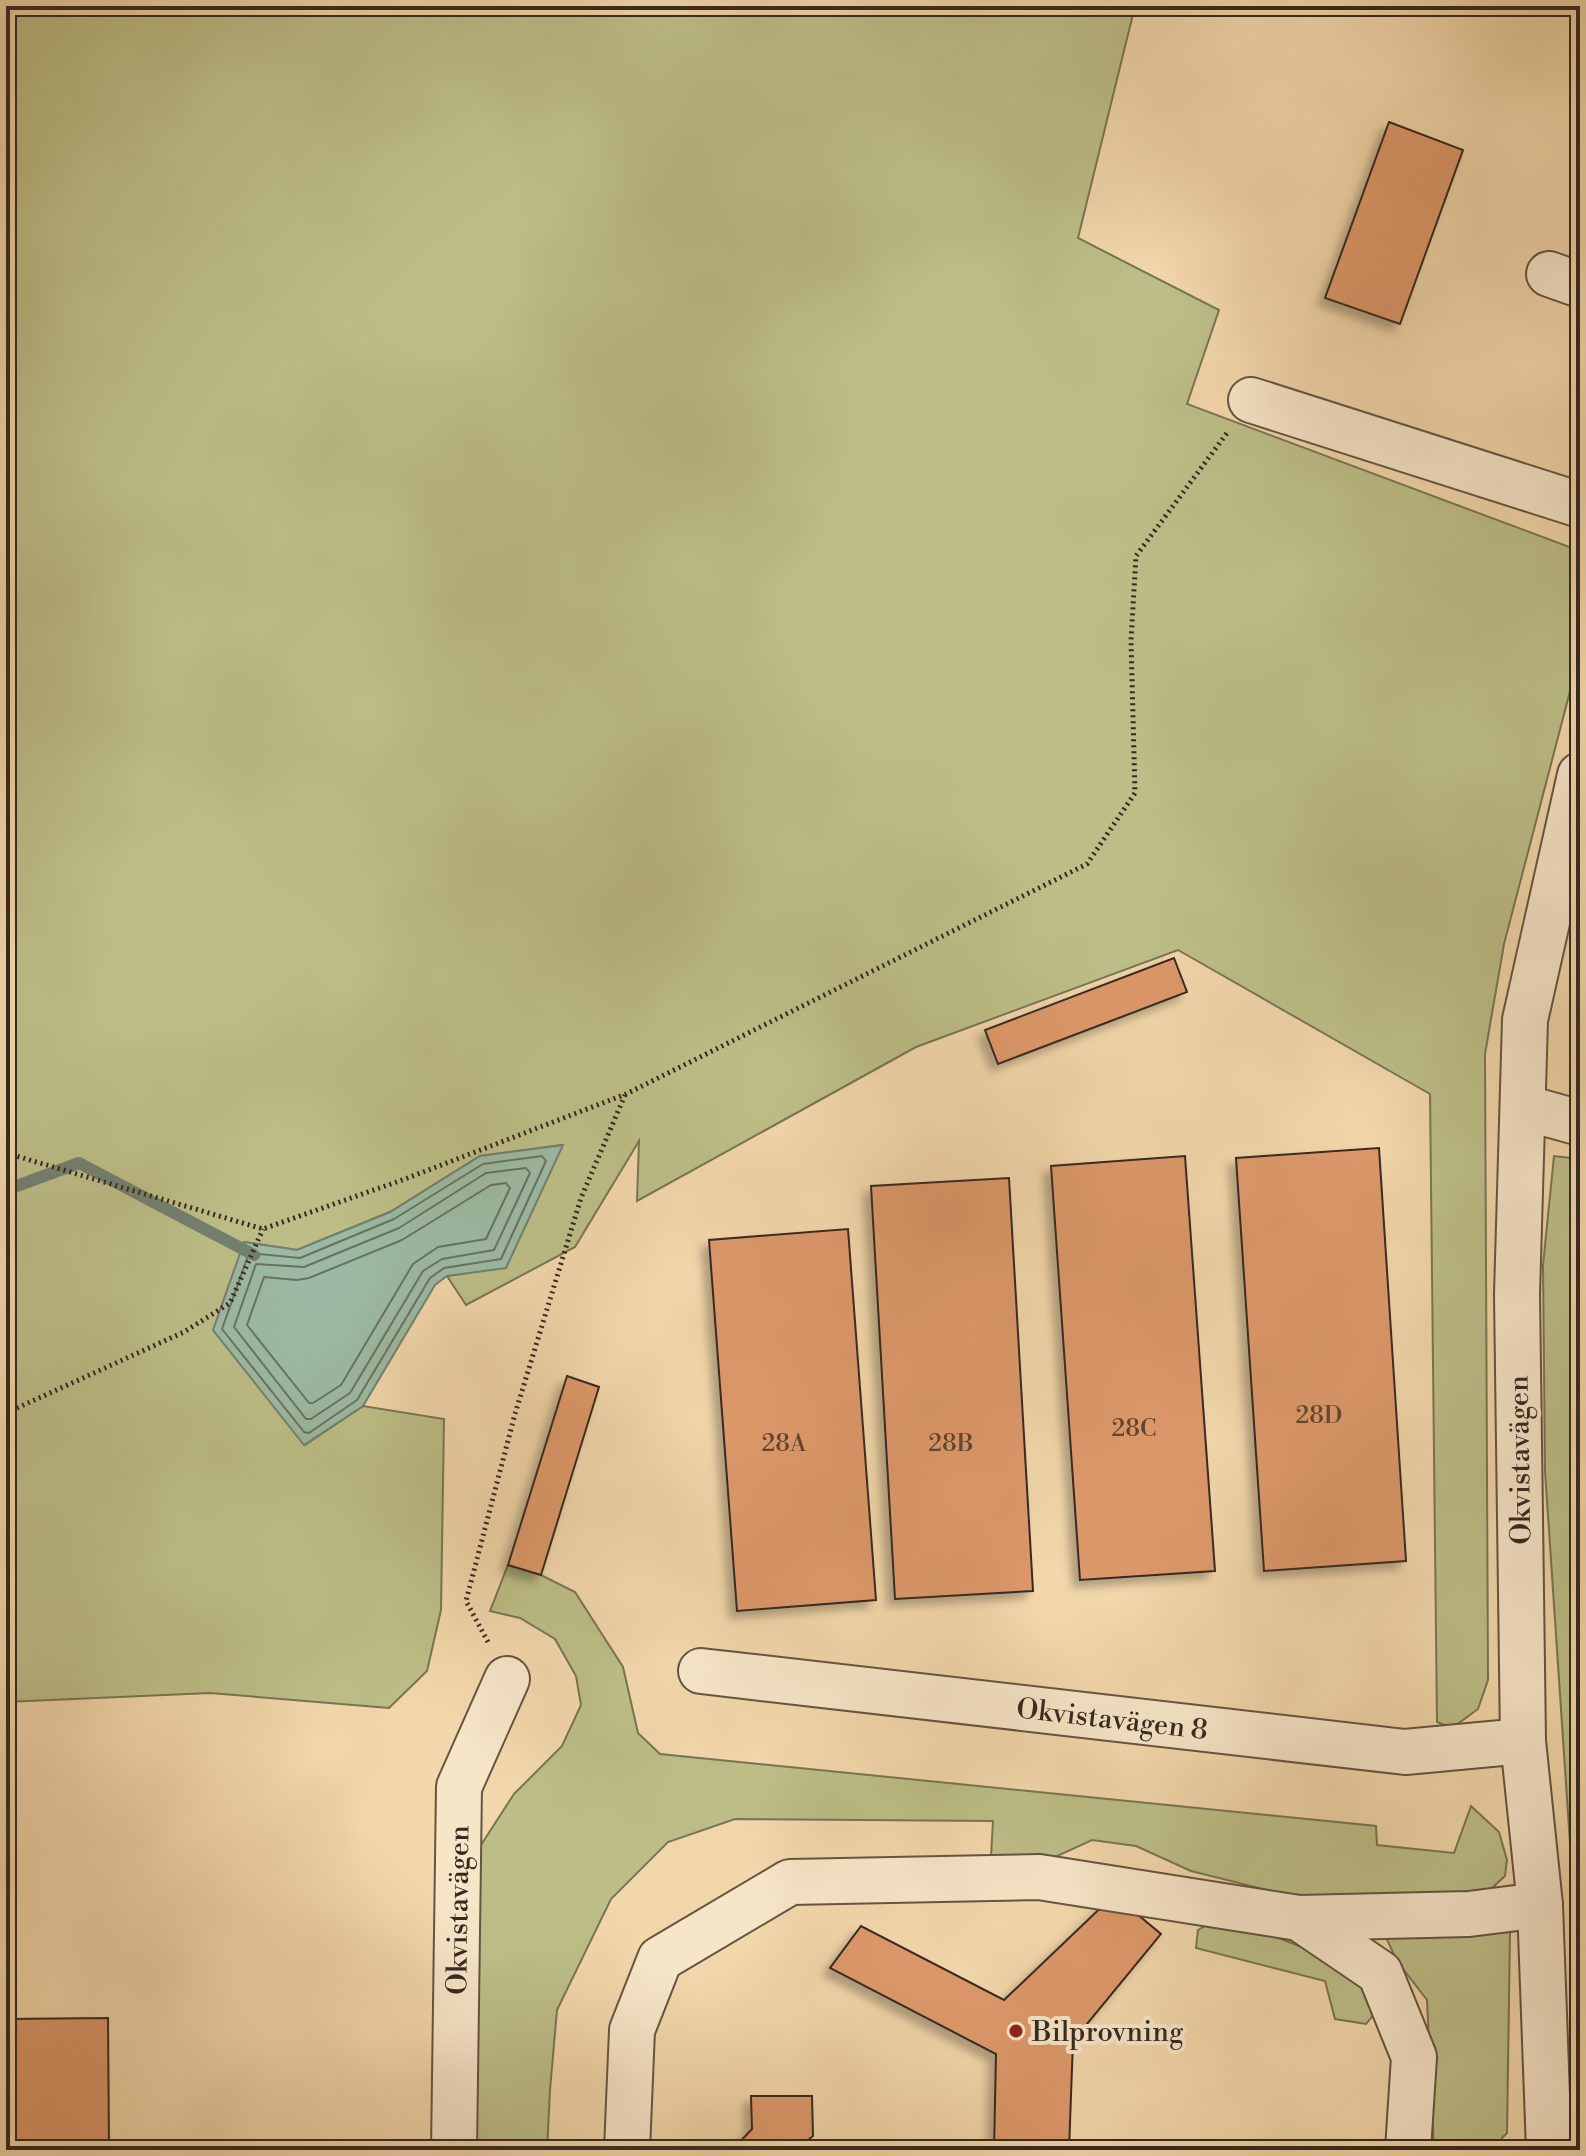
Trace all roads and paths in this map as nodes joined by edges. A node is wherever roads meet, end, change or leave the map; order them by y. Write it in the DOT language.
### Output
graph roads {
  1 [pos="1251,400"];
  2 [pos="1580,505"];
  3 [pos="1580,775"];
  4 [pos="626,1094"];
  5 [pos="1523,1107"];
  6 [pos="1580,1123"];
  7 [pos="6,1153"];
  8 [pos="263,1229"];
  9 [pos="6,1413"];
  10 [pos="701,1671"];
  11 [pos="507,1679"];
  12 [pos="1523,1741"];
  13 [pos="1540,1905"];
  14 [pos="1299,1918"];
  15 [pos="454,2150"];
  16 [pos="627,2150"];
  17 [pos="1408,2150"];
  18 [pos="1549,2150"];
  1 -- 2 [label="street"];
  1 -- 4 [label="path"];
  3 -- 5 [label="street, Okvistavägen"];
  4 -- 8 [label="path"];
  4 -- 11 [label="path"];
  5 -- 6 [label="street"];
  5 -- 12 [label="street, Okvistavägen"];
  7 -- 8 [label="path"];
  8 -- 9 [label="path"];
  10 -- 12 [label="street, Okvistavägen 8"];
  11 -- 15 [label="street, Okvistavägen"];
  12 -- 13 [label="street, Okvistavägen"];
  13 -- 14 [label="street"];
  13 -- 18 [label="street, Okvistavägen"];
  14 -- 16 [label="street"];
  14 -- 17 [label="street"];
}
